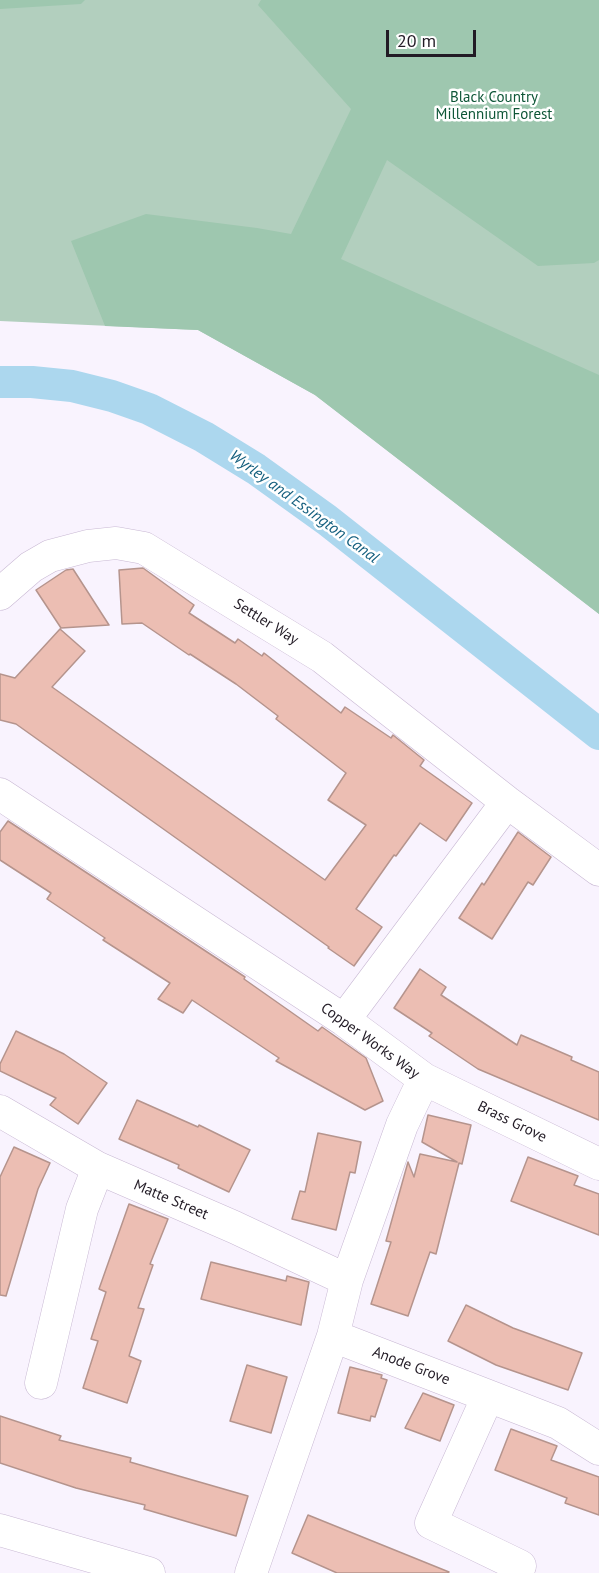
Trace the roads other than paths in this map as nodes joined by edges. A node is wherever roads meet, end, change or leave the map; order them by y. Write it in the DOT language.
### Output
graph roads {
  1 [pos="0,594"];
  2 [pos="0,794"];
  3 [pos="507,802"];
  4 [pos="599,870"];
  5 [pos="344,1020"];
  6 [pos="424,1079"];
  7 [pos="0,1111"];
  8 [pos="599,1164"];
  9 [pos="98,1168"];
  10 [pos="347,1280"];
  11 [pos="333,1336"];
  12 [pos="41,1383"];
  13 [pos="488,1396"];
  14 [pos="599,1449"];
  15 [pos="0,1530"];
  16 [pos="520,1566"];
  17 [pos="149,1573"];
  18 [pos="251,1573"];
  1 -- 3 [label="street, Settler Way"];
  2 -- 5 [label="street, Copper Works Way"];
  3 -- 4 [label="street, Settler Way"];
  3 -- 5 [label="street"];
  5 -- 6 [label="street, Copper Works Way"];
  6 -- 8 [label="street, Brass Grove"];
  6 -- 10 [label="street, Copper Works Way"];
  7 -- 9 [label="street, Matte Street"];
  9 -- 10 [label="street, Matte Street"];
  9 -- 12 [label="street"];
  10 -- 11 [label="street, Copper Works Way"];
  11 -- 13 [label="street, Anode Grove"];
  11 -- 18 [label="street, Copper Works Way"];
  13 -- 14 [label="street, Anode Grove"];
  13 -- 16 [label="street"];
  15 -- 17 [label="street"];
}
